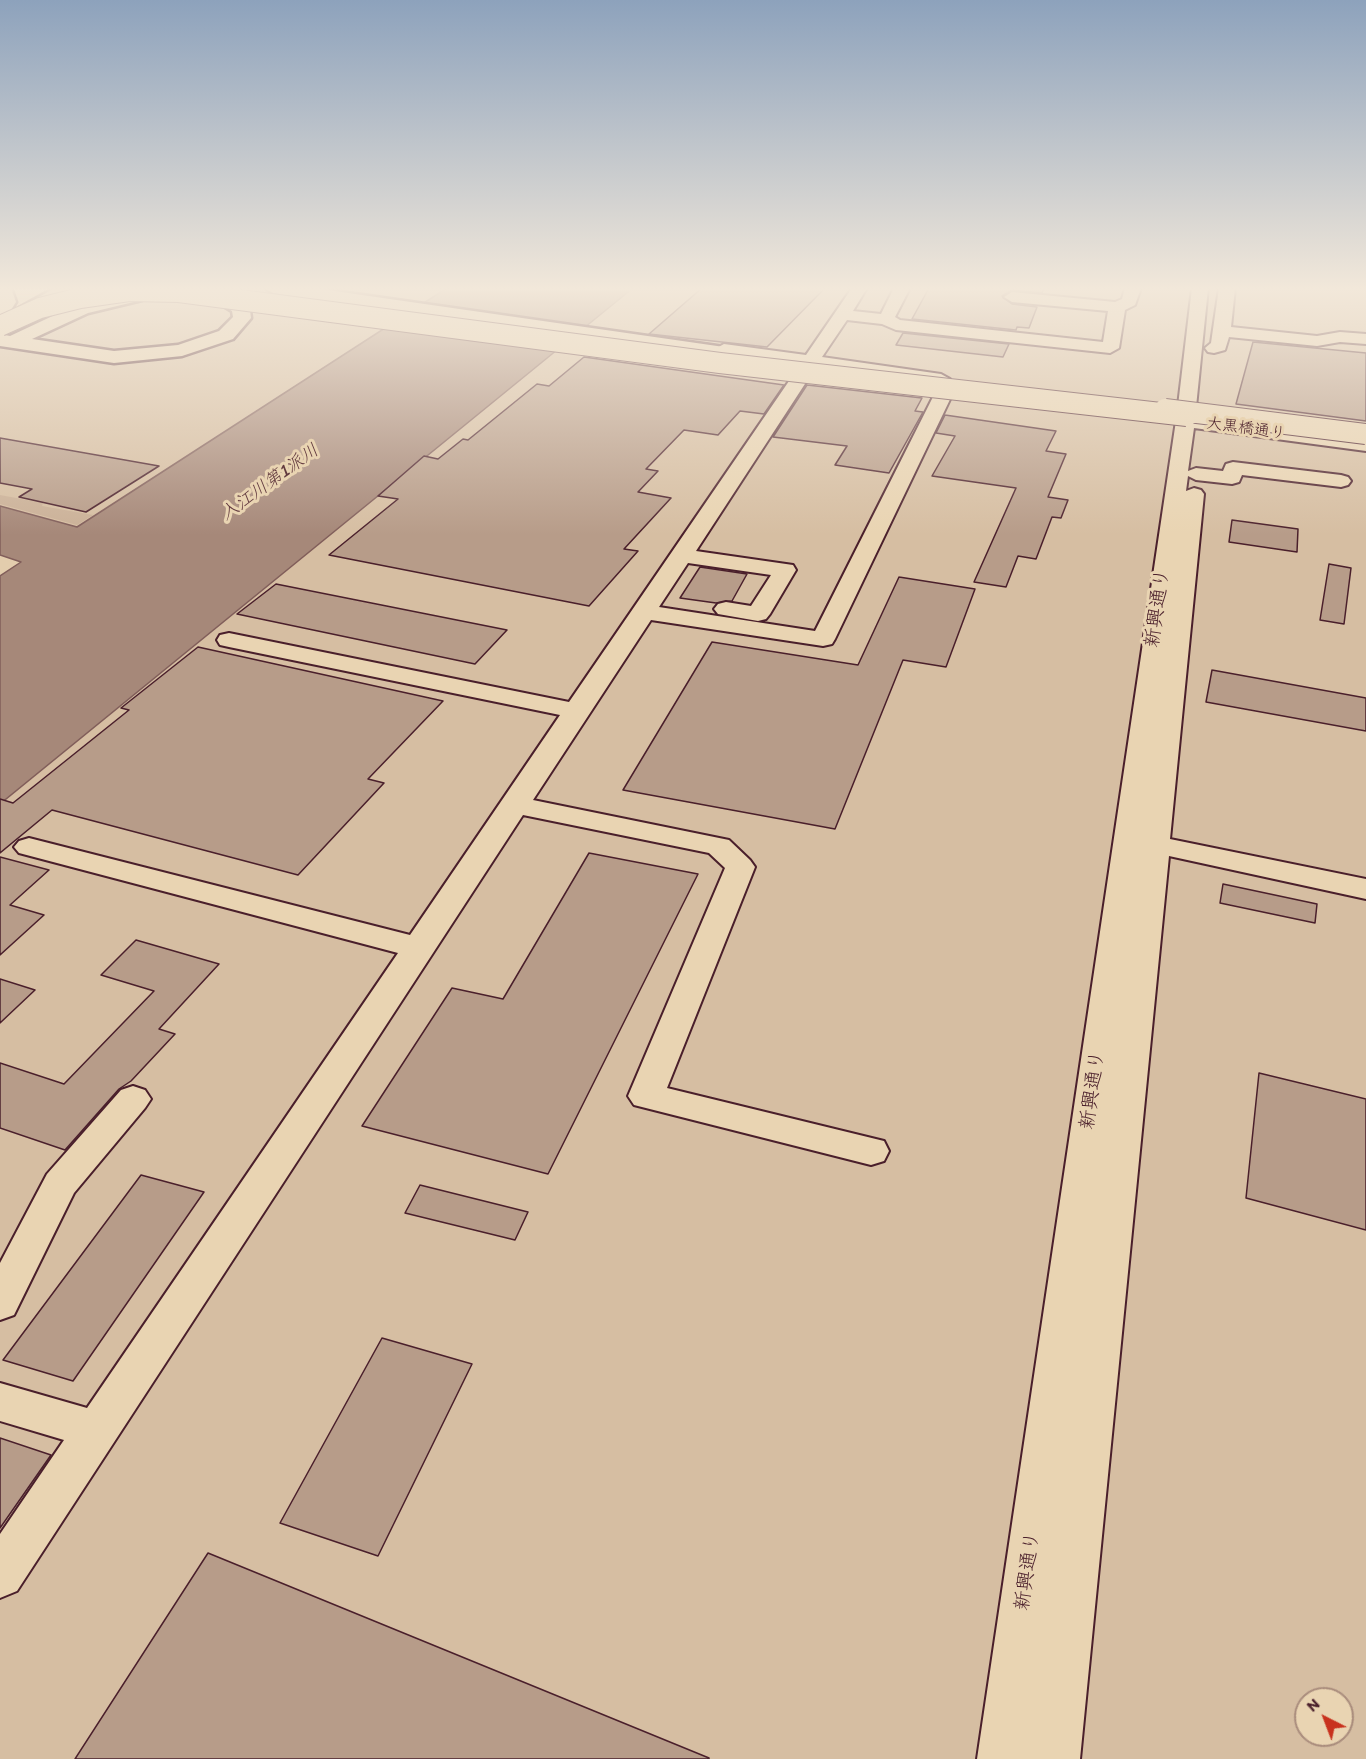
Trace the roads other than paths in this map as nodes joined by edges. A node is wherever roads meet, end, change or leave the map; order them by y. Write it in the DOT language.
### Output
graph roads {
  1 [pos="770,370"];
  2 [pos="799,370"];
  3 [pos="822,370"];
  4 [pos="843,370"];
  5 [pos="845,370"];
  6 [pos="859,370"];
  7 [pos="1192,370"];
  8 [pos="1208,370"];
  9 [pos="946,389"];
  10 [pos="1194,430"];
  11 [pos="1366,436"];
  12 [pos="1366,445"];
  13 [pos="1366,451"];
  14 [pos="1341,481"];
  15 [pos="681,555"];
  16 [pos="647,605"];
  17 [pos="230,640"];
  18 [pos="577,711"];
  19 [pos="514,805"];
  20 [pos="1142,841"];
  21 [pos="30,847"];
  22 [pos="1366,889"];
  23 [pos="420,948"];
  24 [pos="133,1099"];
  25 [pos="871,1151"];
  26 [pos="0,1304"];
  27 [pos="0,1402"];
  28 [pos="95,1430"];
  29 [pos="0,1575"];
  30 [pos="1003,1759"];
  31 [pos="1054,1759"];
  1 -- 10 [label="highway, bridge"];
  2 -- 15 [label="street"];
  3 -- 10 [label="highway, bridge"];
  4 -- 9 [label="street, 大黒橋通り"];
  5 -- 10 [label="street, 大黒橋通り"];
  6 -- 11 [label="highway, bridge"];
  7 -- 10 [label="street"];
  8 -- 10 [label="street"];
  9 -- 10 [label="street, 大黒橋通り"];
  9 -- 16 [label="street"];
  10 -- 11 [label="highway, bridge"];
  10 -- 12 [label="street, 大黒橋通り"];
  10 -- 13 [label="street"];
  10 -- 14 [label="street"];
  10 -- 20 [label="street, 新興通り"];
  10 -- 20 [label="street, 新興通り"];
  15 -- 16 [label="street"];
  15 -- 16 [label="street"];
  16 -- 18 [label="street"];
  17 -- 18 [label="street"];
  18 -- 19 [label="street"];
  19 -- 23 [label="street"];
  19 -- 25 [label="street"];
  20 -- 22 [label="street"];
  20 -- 30 [label="street, 新興通り"];
  20 -- 31 [label="street, 新興通り"];
  21 -- 23 [label="street"];
  23 -- 28 [label="street"];
  24 -- 26 [label="street"];
  27 -- 28 [label="street"];
  28 -- 29 [label="street"];
}
